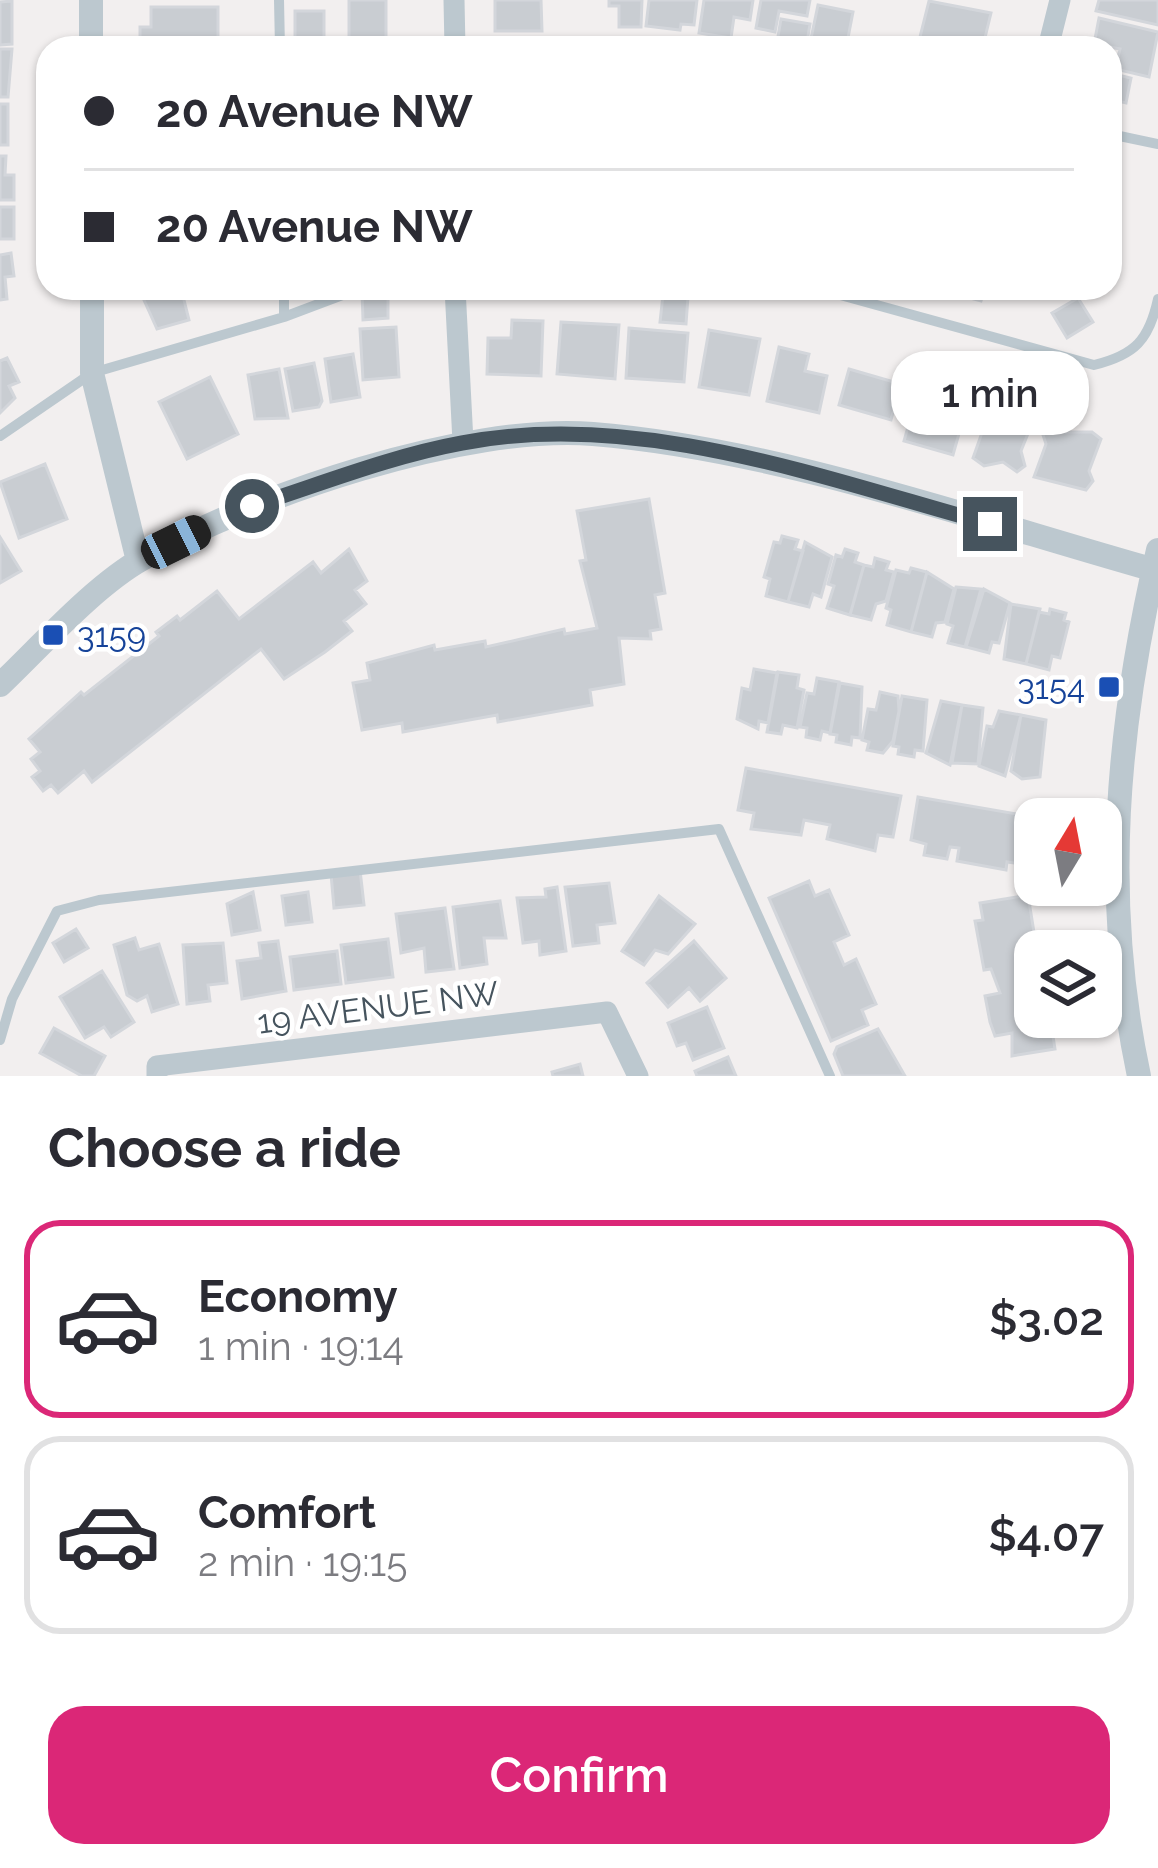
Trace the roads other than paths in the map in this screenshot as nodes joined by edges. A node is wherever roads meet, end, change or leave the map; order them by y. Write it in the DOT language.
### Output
graph roads {
  1 [pos="91,0"];
  2 [pos="279,0"];
  3 [pos="454,0"];
  4 [pos="1060,0"];
  5 [pos="92,36"];
  6 [pos="280,36"];
  7 [pos="455,36"];
  8 [pos="1051,36"];
  9 [pos="1122,136"];
  10 [pos="1158,143"];
  11 [pos="1158,298"];
  12 [pos="92,300"];
  13 [pos="284,300"];
  14 [pos="329,300"];
  15 [pos="456,300"];
  16 [pos="858,300"];
  17 [pos="284,317"];
  18 [pos="92,373"];
  19 [pos="0,436"];
  20 [pos="463,442"];
  21 [pos="138,561"];
  22 [pos="1156,564"];
  23 [pos="0,685"];
  24 [pos="0,1040"];
  25 [pos="157,1071"];
  26 [pos="638,1076"];
  27 [pos="830,1076"];
  28 [pos="1139,1076"];
  1 -- 5 [label="street"];
  2 -- 6 [label="lane"];
  3 -- 7 [label="street"];
  4 -- 8 [label="street"];
  9 -- 10 [label="lane"];
  11 -- 16 [label="lane"];
  12 -- 18 [label="street"];
  13 -- 17 [label="lane"];
  14 -- 17 [label="lane"];
  15 -- 20 [label="street"];
  17 -- 18 [label="lane"];
  18 -- 19 [label="lane"];
  18 -- 21 [label="street"];
  20 -- 21 [label="street"];
  20 -- 22 [label="street"];
  21 -- 23 [label="street"];
  22 -- 28 [label="street"];
  24 -- 27 [label="lane"];
  25 -- 26 [label="street, 19 AVENUE NW"];
}
